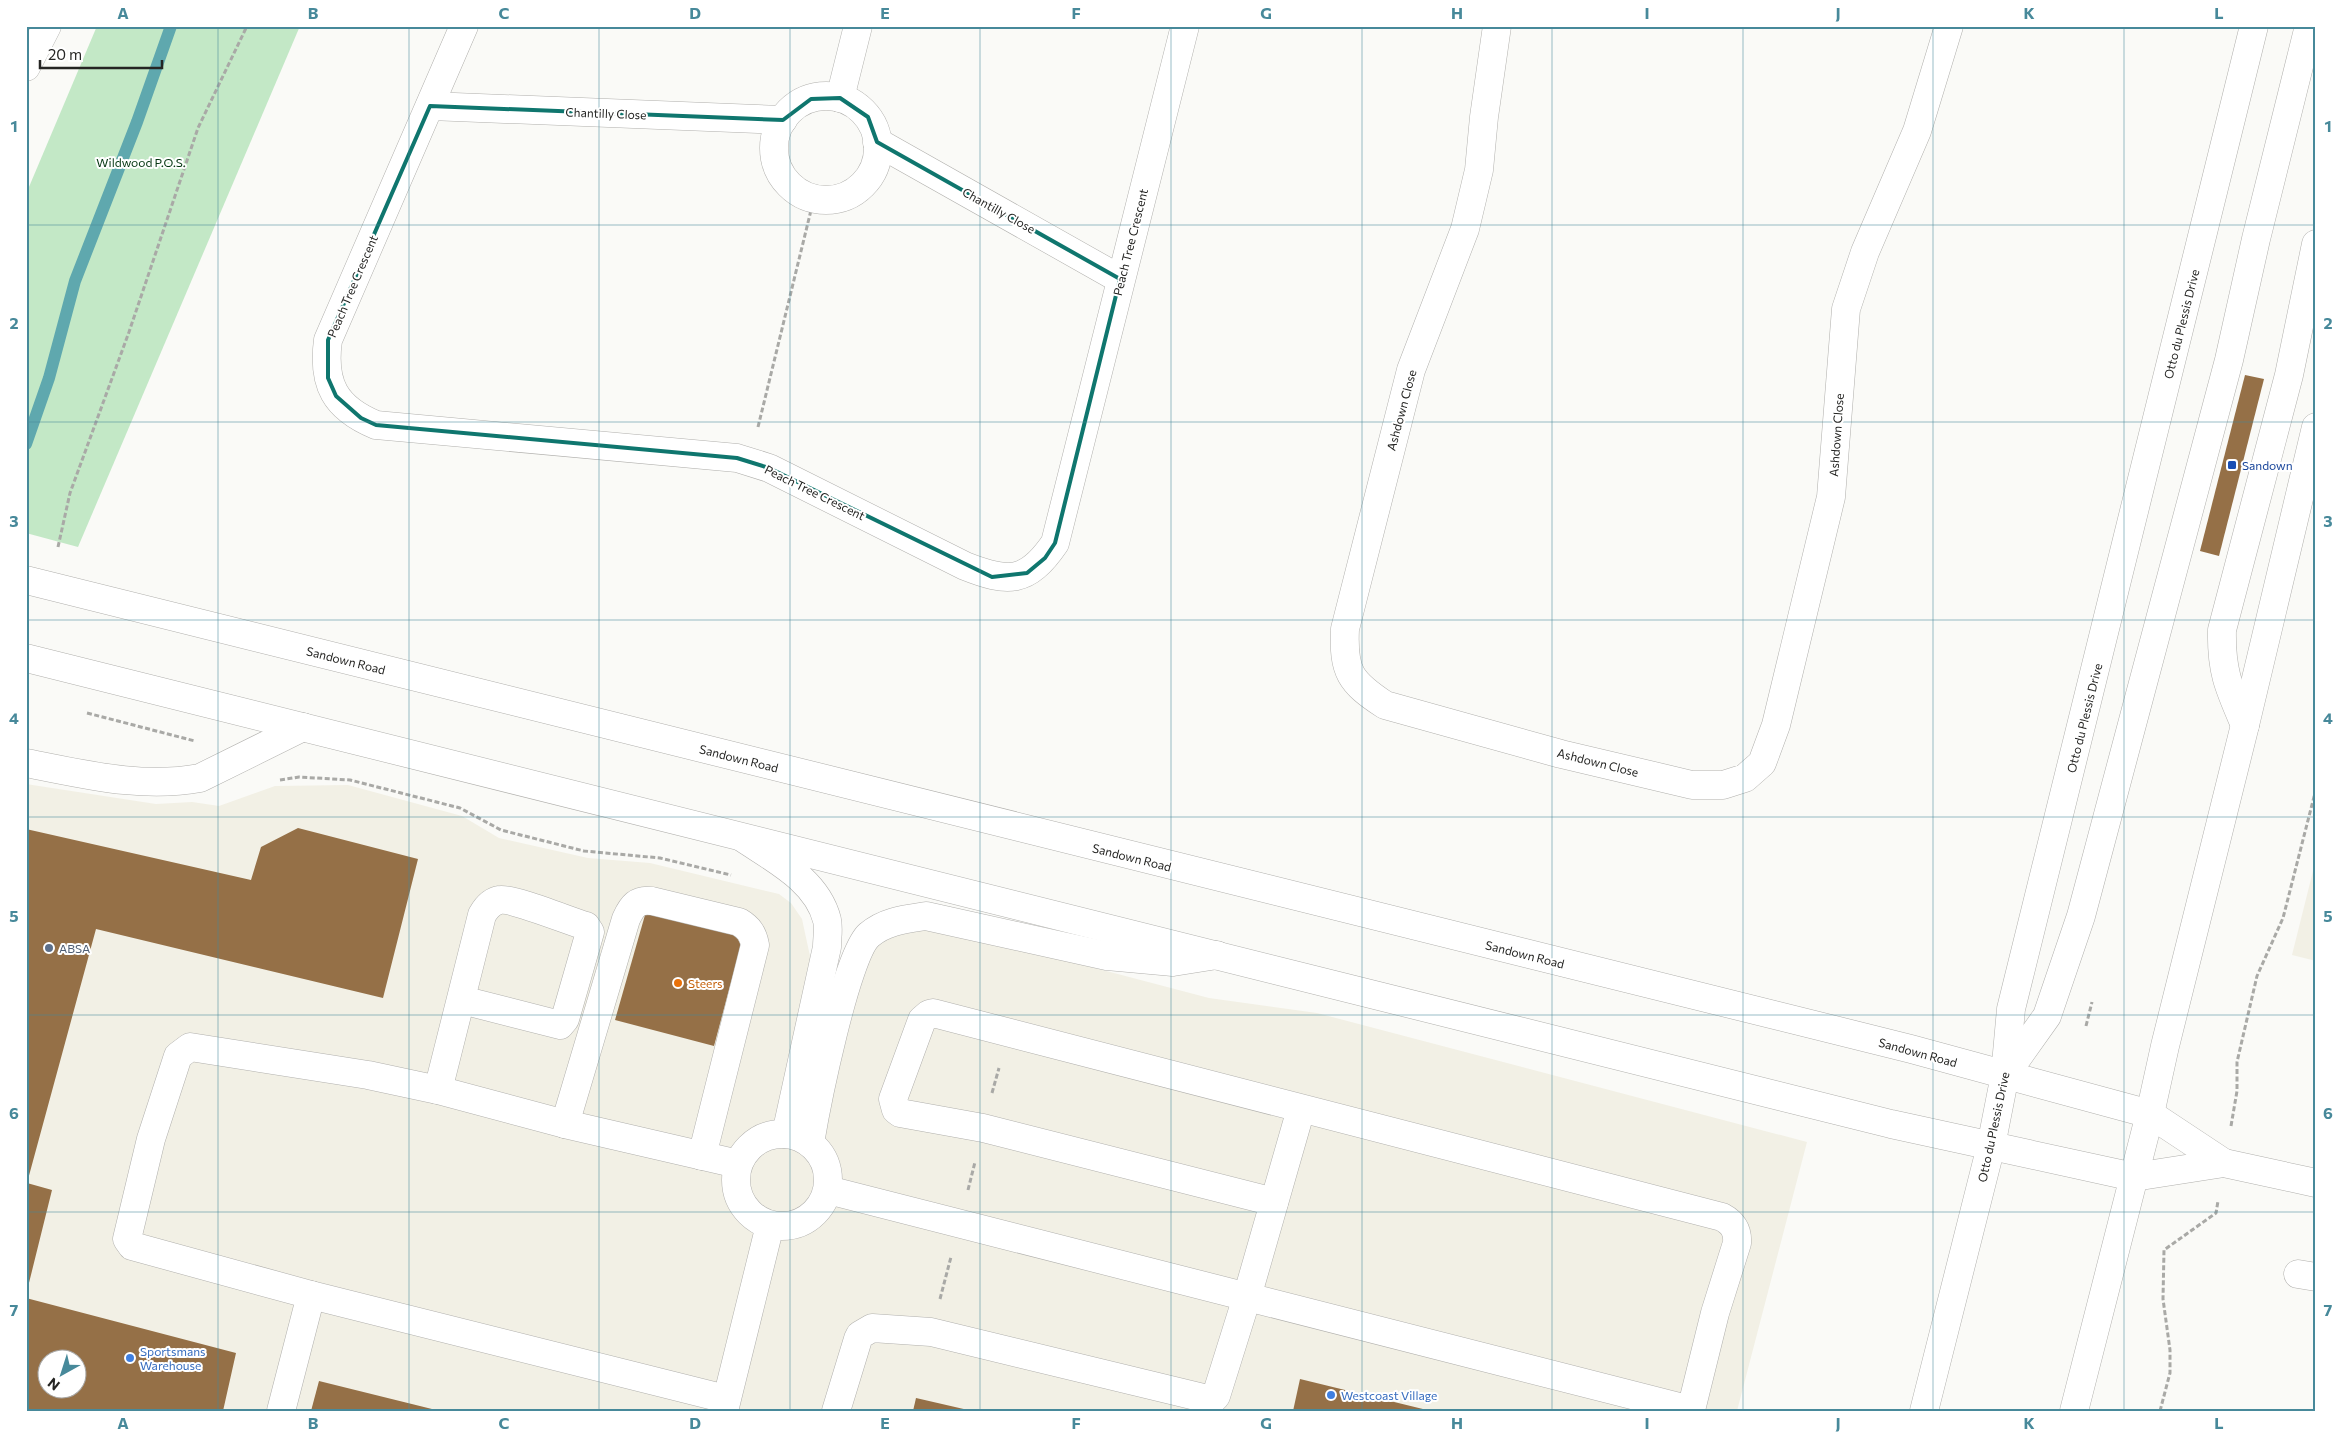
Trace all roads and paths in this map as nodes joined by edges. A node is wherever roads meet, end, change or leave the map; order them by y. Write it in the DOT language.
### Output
graph roads {
  1 [pos="47,26"];
  2 [pos="247,26"];
  3 [pos="464,26"];
  4 [pos="858,26"];
  5 [pos="1185,26"];
  6 [pos="1497,26"];
  7 [pos="1949,26"];
  8 [pos="2254,26"];
  9 [pos="2309,26"];
  10 [pos="26,67"];
  11 [pos="840,98"];
  12 [pos="430,106"];
  13 [pos="783,120"];
  14 [pos="877,142"];
  15 [pos="814,198"];
  16 [pos="2316,244"];
  17 [pos="1120,279"];
  18 [pos="2316,427"];
  19 [pos="749,462"];
  20 [pos="58,546"];
  21 [pos="26,580"];
  22 [pos="26,658"];
  23 [pos="84,712"];
  24 [pos="2245,726"];
  25 [pos="303,727"];
  26 [pos="26,763"];
  27 [pos="224,766"];
  28 [pos="274,782"];
  29 [pos="2316,789"];
  30 [pos="741,837"];
  31 [pos="734,876"];
  32 [pos="1217,955"];
  33 [pos="462,1000"];
  34 [pos="1007,1033"];
  35 [pos="2005,1075"];
  36 [pos="438,1090"];
  37 [pos="2237,1091"];
  38 [pos="1301,1109"];
  39 [pos="2150,1114"];
  40 [pos="565,1124"];
  41 [pos="983,1128"];
  42 [pos="798,1138"];
  43 [pos="1990,1146"];
  44 [pos="702,1156"];
  45 [pos="2224,1163"];
  46 [pos="738,1164"];
  47 [pos="2134,1178"];
  48 [pos="2316,1183"];
  49 [pos="828,1190"];
  50 [pos="1274,1202"];
  51 [pos="2216,1213"];
  52 [pos="960,1223"];
  53 [pos="770,1225"];
  54 [pos="311,1295"];
  55 [pos="1248,1296"];
  56 [pos="931,1332"];
  57 [pos="725,1405"];
  58 [pos="1691,1410"];
  59 [pos="281,1411"];
  60 [pos="836,1411"];
  61 [pos="1924,1411"];
  62 [pos="2074,1411"];
  63 [pos="2160,1411"];
  1 -- 10 [label="main road"];
  2 -- 20 [label="path"];
  3 -- 12 [label="main road, Peach Tree Crescent"];
  4 -- 11 [label="main road"];
  5 -- 17 [label="main road, Peach Tree Crescent"];
  6 -- 7 [label="main road, Ashdown Close"];
  8 -- 35 [label="main road, Otto du Plessis Drive"];
  9 -- 35 [label="main road"];
  11 -- 13 [label="main road"];
  11 -- 14 [label="main road"];
  12 -- 13 [label="main road, Chantilly Close"];
  12 -- 19 [label="main road, Peach Tree Crescent"];
  13 -- 15 [label="main road"];
  14 -- 15 [label="main road"];
  14 -- 17 [label="main road, Chantilly Close"];
  15 -- 19 [label="path"];
  16 -- 24 [label="main road"];
  17 -- 19 [label="main road, Peach Tree Crescent"];
  18 -- 24 [label="main road"];
  21 -- 35 [label="main road, Sandown Road"];
  22 -- 25 [label="main road, Sandown Road"];
  23 -- 27 [label="path"];
  24 -- 39 [label="main road"];
  25 -- 27 [label="main road"];
  25 -- 30 [label="main road, Sandown Road"];
  26 -- 27 [label="main road"];
  28 -- 31 [label="path"];
  29 -- 37 [label="path"];
  30 -- 32 [label="main road, Sandown Road"];
  30 -- 42 [label="main road"];
  32 -- 42 [label="main road"];
  32 -- 43 [label="main road, Sandown Road"];
  33 -- 33 [label="main road"];
  33 -- 36 [label="main road"];
  34 -- 38 [label="main road"];
  34 -- 41 [label="path"];
  34 -- 41 [label="main road"];
  35 -- 39 [label="main road, Sandown Road"];
  35 -- 43 [label="main road, Otto du Plessis Drive"];
  36 -- 40 [label="main road"];
  36 -- 54 [label="main road"];
  38 -- 50 [label="main road"];
  38 -- 58 [label="main road"];
  39 -- 45 [label="main road, Sandown Road"];
  39 -- 47 [label="main road"];
  40 -- 44 [label="main road"];
  40 -- 44 [label="main road"];
  41 -- 50 [label="main road"];
  41 -- 52 [label="path"];
  42 -- 46 [label="main road"];
  42 -- 49 [label="main road"];
  43 -- 47 [label="main road, Sandown Road"];
  43 -- 61 [label="main road, Otto du Plessis Drive"];
  44 -- 46 [label="main road"];
  45 -- 47 [label="main road, Sandown Road"];
  45 -- 48 [label="main road, Sandown Road"];
  46 -- 53 [label="main road"];
  47 -- 62 [label="main road"];
  49 -- 52 [label="main road"];
  49 -- 53 [label="main road"];
  50 -- 55 [label="main road"];
  51 -- 63 [label="path"];
  52 -- 55 [label="main road"];
  52 -- 56 [label="path"];
  53 -- 57 [label="main road"];
  54 -- 57 [label="main road"];
  54 -- 59 [label="main road"];
  55 -- 56 [label="main road"];
  55 -- 58 [label="main road"];
  56 -- 60 [label="main road"];
}
